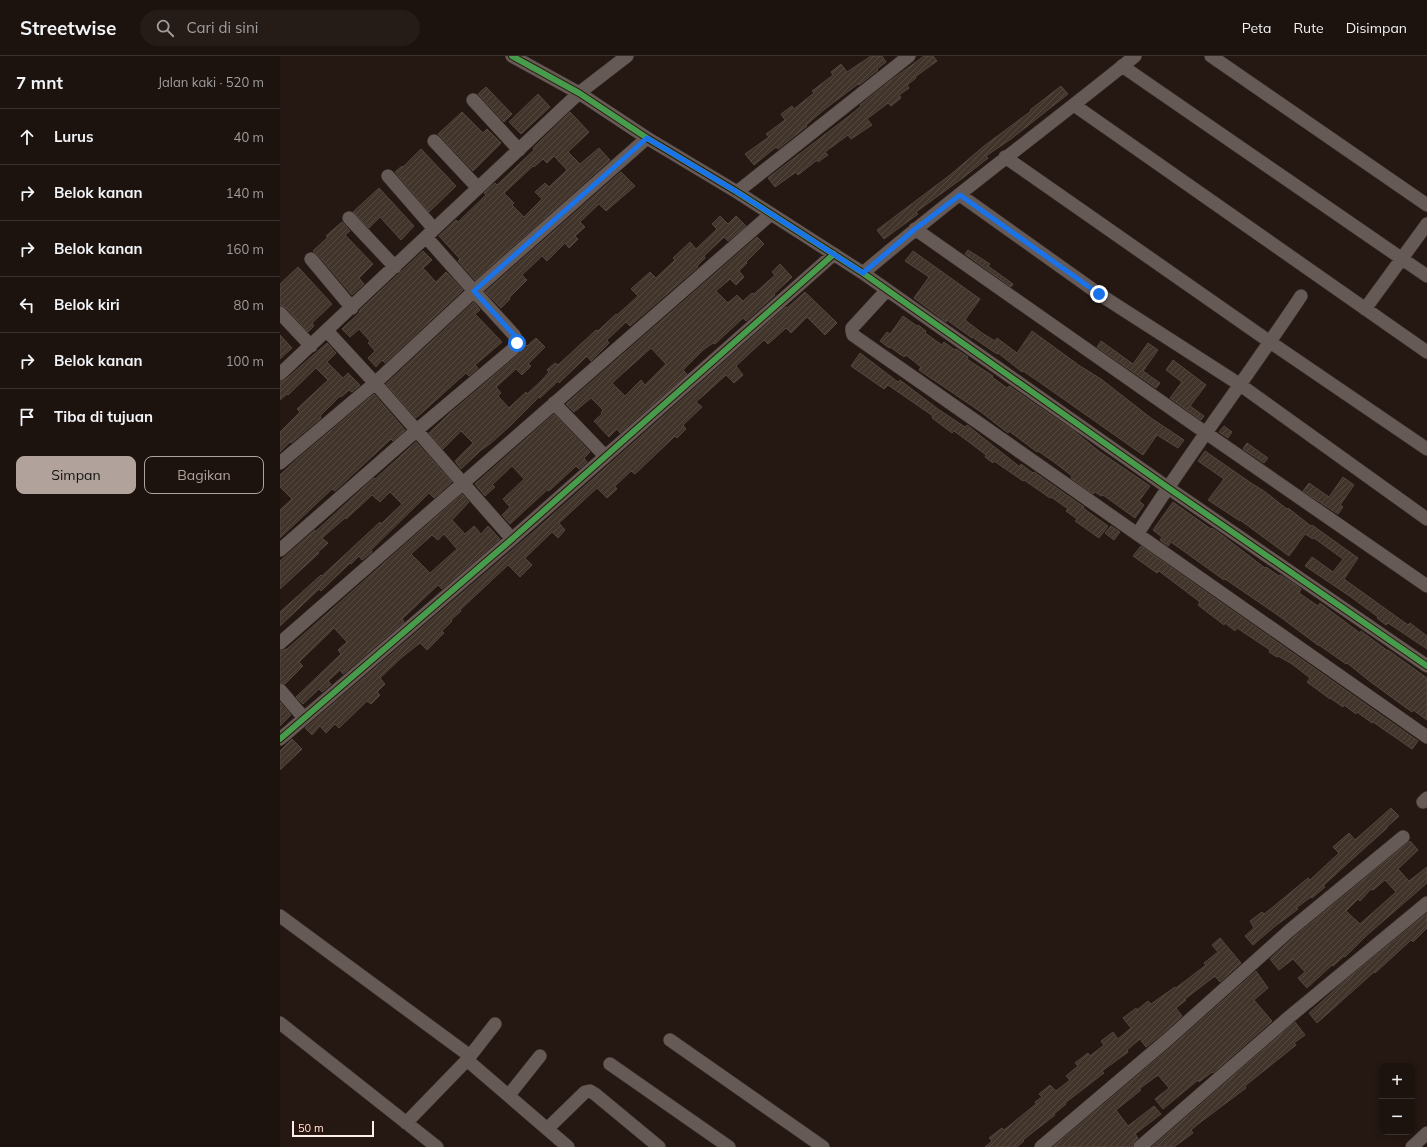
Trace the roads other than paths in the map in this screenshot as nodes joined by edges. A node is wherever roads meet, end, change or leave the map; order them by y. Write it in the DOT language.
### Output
graph roads {
  1 [pos="627,56"];
  2 [pos="909,56"];
  3 [pos="1135,56"];
  4 [pos="1211,56"];
  5 [pos="516,57"];
  6 [pos="1122,66"];
  7 [pos="579,93"];
  8 [pos="473,100"];
  9 [pos="1074,105"];
  10 [pos="647,138"];
  11 [pos="434,141"];
  12 [pos="519,150"];
  13 [pos="1006,157"];
  14 [pos="388,176"];
  15 [pos="478,188"];
  16 [pos="737,192"];
  17 [pos="960,195"];
  18 [pos="1427,205"];
  19 [pos="771,214"];
  20 [pos="349,218"];
  21 [pos="1427,224"];
  22 [pos="915,229"];
  23 [pos="430,233"];
  24 [pos="834,254"];
  25 [pos="311,259"];
  26 [pos="1402,259"];
  27 [pos="395,267"];
  28 [pos="863,273"];
  29 [pos="1427,276"];
  30 [pos="887,290"];
  31 [pos="474,291"];
  32 [pos="1301,296"];
  33 [pos="352,308"];
  34 [pos="1365,309"];
  35 [pos="280,313"];
  36 [pos="327,331"];
  37 [pos="1270,342"];
  38 [pos="311,346"];
  39 [pos="1427,352"];
  40 [pos="280,374"];
  41 [pos="375,383"];
  42 [pos="1239,384"];
  43 [pos="554,403"];
  44 [pos="417,430"];
  45 [pos="1206,433"];
  46 [pos="1427,449"];
  47 [pos="605,456"];
  48 [pos="280,463"];
  49 [pos="464,482"];
  50 [pos="1167,487"];
  51 [pos="1427,520"];
  52 [pos="1138,533"];
  53 [pos="512,538"];
  54 [pos="280,550"];
  55 [pos="1427,586"];
  56 [pos="280,643"];
  57 [pos="1427,666"];
  58 [pos="280,690"];
  59 [pos="304,718"];
  60 [pos="1427,736"];
  61 [pos="280,739"];
  62 [pos="1403,837"];
  63 [pos="1427,903"];
  64 [pos="280,916"];
  65 [pos="280,1023"];
  66 [pos="495,1024"];
  67 [pos="670,1040"];
  68 [pos="540,1056"];
  69 [pos="468,1058"];
  70 [pos="610,1064"];
  71 [pos="509,1095"];
  72 [pos="406,1122"];
  73 [pos="547,1129"];
  74 [pos="1427,1133"];
  75 [pos="437,1147"];
  76 [pos="568,1147"];
  77 [pos="659,1147"];
  78 [pos="730,1147"];
  79 [pos="823,1147"];
  80 [pos="1041,1147"];
  81 [pos="1140,1147"];
  82 [pos="1412,1147"];
  1 -- 7 [label="street"];
  2 -- 16 [label="street"];
  3 -- 6 [label="street"];
  4 -- 18 [label="street"];
  5 -- 7 [label="street"];
  6 -- 9 [label="street"];
  6 -- 26 [label="street"];
  7 -- 10 [label="street"];
  7 -- 12 [label="street"];
  8 -- 12 [label="street"];
  9 -- 13 [label="street"];
  9 -- 34 [label="street"];
  10 -- 16 [label="street"];
  10 -- 31 [label="street"];
  11 -- 15 [label="street"];
  12 -- 15 [label="street"];
  13 -- 17 [label="street"];
  13 -- 37 [label="street"];
  14 -- 23 [label="street"];
  15 -- 23 [label="street"];
  16 -- 19 [label="street"];
  17 -- 22 [label="street"];
  17 -- 42 [label="street"];
  19 -- 24 [label="street"];
  19 -- 43 [label="street"];
  20 -- 27 [label="street"];
  21 -- 26 [label="street"];
  22 -- 28 [label="street"];
  22 -- 45 [label="street"];
  23 -- 27 [label="street"];
  23 -- 31 [label="street"];
  24 -- 28 [label="street"];
  24 -- 47 [label="street"];
  25 -- 33 [label="street"];
  26 -- 29 [label="street"];
  26 -- 34 [label="street"];
  27 -- 33 [label="street"];
  28 -- 30 [label="street"];
  30 -- 50 [label="street"];
  30 -- 52 [label="street"];
  31 -- 41 [label="street"];
  31 -- 44 [label="street"];
  32 -- 37 [label="street"];
  33 -- 36 [label="street"];
  34 -- 39 [label="street"];
  35 -- 38 [label="street"];
  36 -- 38 [label="street"];
  36 -- 41 [label="street"];
  37 -- 42 [label="street"];
  37 -- 46 [label="street"];
  38 -- 40 [label="street"];
  41 -- 44 [label="street"];
  41 -- 48 [label="street"];
  42 -- 45 [label="street"];
  42 -- 51 [label="street"];
  43 -- 47 [label="street"];
  43 -- 49 [label="street"];
  44 -- 49 [label="street"];
  44 -- 54 [label="street"];
  45 -- 50 [label="street"];
  45 -- 55 [label="street"];
  47 -- 53 [label="street"];
  49 -- 53 [label="street"];
  49 -- 56 [label="street"];
  50 -- 52 [label="street"];
  50 -- 57 [label="street"];
  52 -- 60 [label="street"];
  53 -- 59 [label="street"];
  58 -- 59 [label="street"];
  59 -- 61 [label="street"];
  62 -- 80 [label="street"];
  63 -- 81 [label="street"];
  64 -- 69 [label="street"];
  65 -- 72 [label="street"];
  66 -- 69 [label="street"];
  67 -- 79 [label="street"];
  68 -- 71 [label="street"];
  69 -- 71 [label="street"];
  69 -- 72 [label="street"];
  70 -- 78 [label="street"];
  71 -- 73 [label="street"];
  72 -- 75 [label="street"];
  73 -- 76 [label="street"];
  73 -- 77 [label="street"];
  74 -- 82 [label="street"];
}
